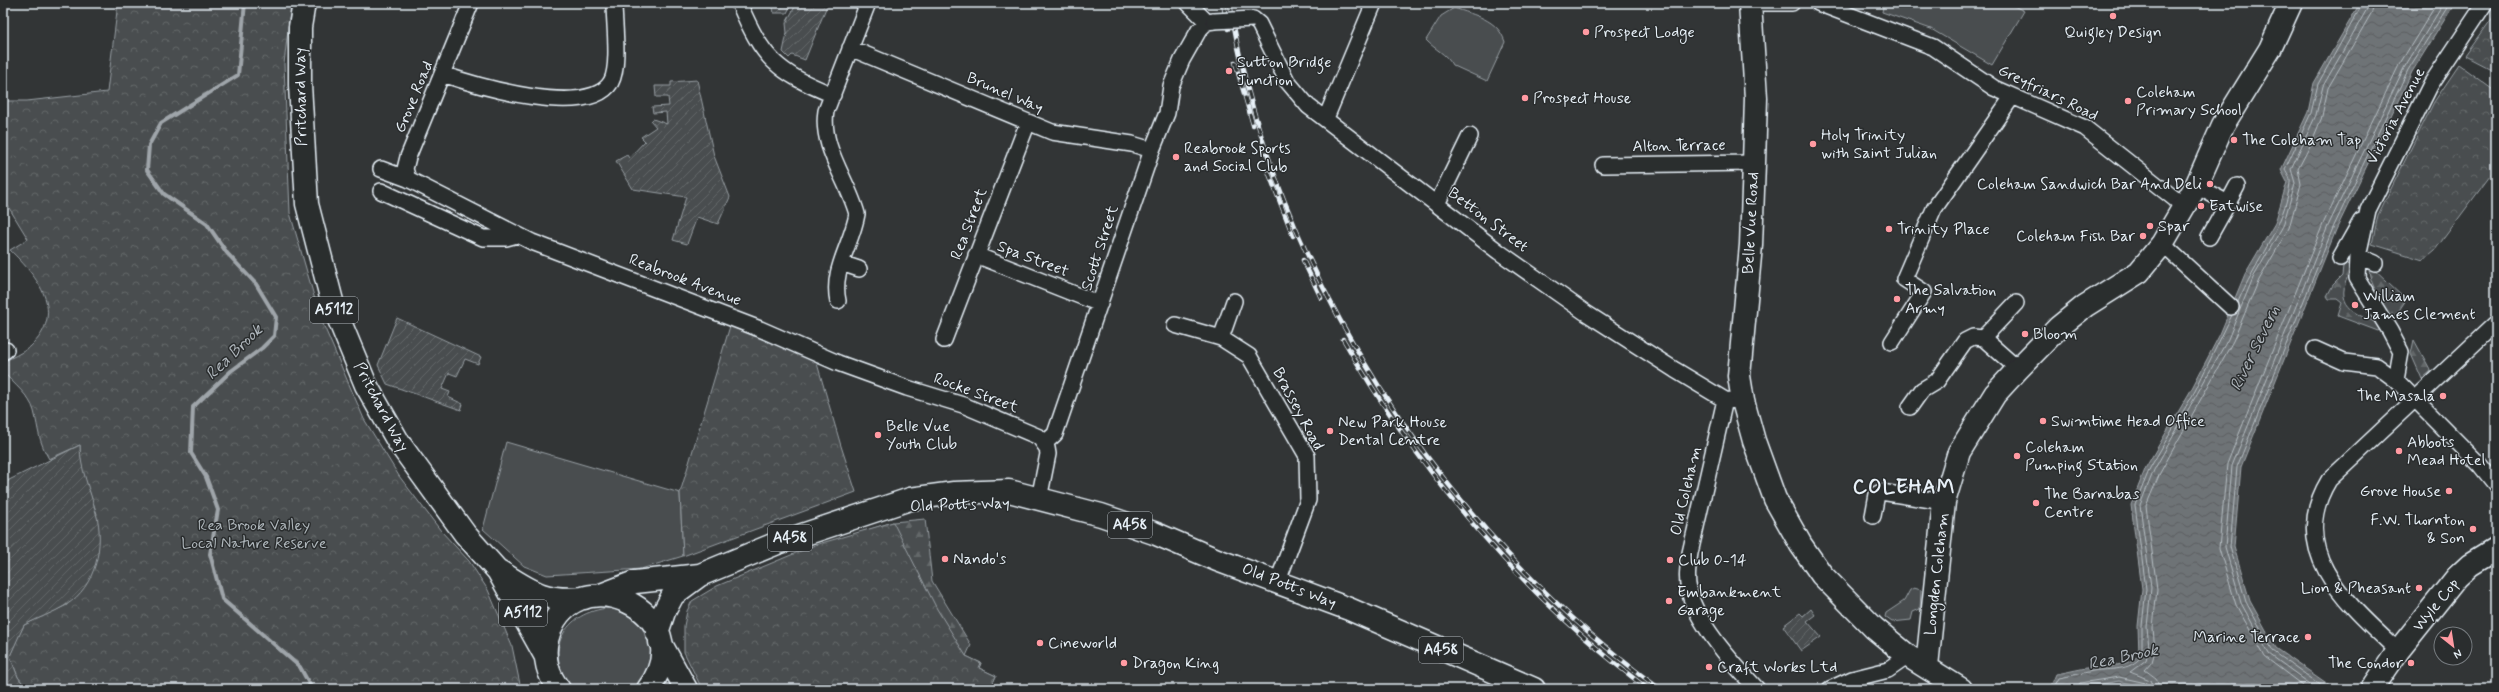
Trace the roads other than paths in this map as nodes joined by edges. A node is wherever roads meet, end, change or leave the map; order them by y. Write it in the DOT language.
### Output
graph roads {
  1 [pos="304,3"];
  2 [pos="471,3"];
  3 [pos="614,3"];
  4 [pos="739,3"];
  5 [pos="868,3"];
  6 [pos="1188,3"];
  7 [pos="1374,3"];
  8 [pos="1750,3"];
  9 [pos="1792,3"];
  10 [pos="1818,3"];
  11 [pos="2291,3"];
  12 [pos="2485,3"];
  13 [pos="1206,24"];
  14 [pos="850,48"];
  15 [pos="442,74"];
  16 [pos="833,95"];
  17 [pos="2012,97"];
  18 [pos="1326,118"];
  19 [pos="1028,122"];
  20 [pos="1470,136"];
  21 [pos="1152,150"];
  22 [pos="1754,163"];
  23 [pos="1603,165"];
  24 [pos="381,169"];
  25 [pos="408,179"];
  26 [pos="2196,186"];
  27 [pos="2237,186"];
  28 [pos="382,191"];
  29 [pos="2228,203"];
  30 [pos="1437,204"];
  31 [pos="2185,207"];
  32 [pos="2368,210"];
  33 [pos="517,235"];
  34 [pos="2209,237"];
  35 [pos="2169,250"];
  36 [pos="976,256"];
  37 [pos="2358,256"];
  38 [pos="2340,258"];
  39 [pos="841,263"];
  40 [pos="2375,263"];
  41 [pos="859,269"];
  42 [pos="838,301"];
  43 [pos="1234,301"];
  44 [pos="2016,303"];
  45 [pos="1100,304"];
  46 [pos="2231,307"];
  47 [pos="2496,323"];
  48 [pos="1175,325"];
  49 [pos="1221,338"];
  50 [pos="1983,338"];
  51 [pos="944,340"];
  52 [pos="1892,342"];
  53 [pos="2316,350"];
  54 [pos="838,363"];
  55 [pos="2018,369"];
  56 [pos="2396,380"];
  57 [pos="2413,400"];
  58 [pos="1730,404"];
  59 [pos="1910,407"];
  60 [pos="1044,443"];
  61 [pos="2496,485"];
  62 [pos="1039,499"];
  63 [pos="1944,502"];
  64 [pos="1873,516"];
  65 [pos="2496,549"];
  66 [pos="498,571"];
  67 [pos="700,575"];
  68 [pos="1278,581"];
  69 [pos="591,597"];
  70 [pos="659,637"];
  71 [pos="2398,651"];
  72 [pos="1917,661"];
  73 [pos="548,672"];
  74 [pos="559,689"];
  75 [pos="648,689"];
  76 [pos="686,689"];
  77 [pos="1534,689"];
  78 [pos="1757,689"];
  79 [pos="1830,689"];
  80 [pos="1961,689"];
  81 [pos="2372,689"];
  1 -- 66 [label="main road, Pritchard Way / A5112"];
  2 -- 15 [label="street, Grove Road"];
  3 -- 15 [label="street"];
  4 -- 16 [label="street"];
  5 -- 14 [label="street"];
  6 -- 13 [label="street"];
  7 -- 18 [label="street"];
  8 -- 9 [label="street"];
  8 -- 22 [label="main road, Belle Vue Road"];
  10 -- 17 [label="street, Greyfriars Road"];
  11 -- 26 [label="main road, Longden Coleham"];
  12 -- 32 [label="street, Victoria Avenue"];
  13 -- 18 [label="street, Betton Street, bridge"];
  13 -- 21 [label="street, Scott Street"];
  14 -- 16 [label="street"];
  14 -- 19 [label="street, Brunel Way"];
  15 -- 25 [label="street, Grove Road"];
  16 -- 39 [label="street"];
  17 -- 31 [label="street, Greyfriars Road"];
  17 -- 52 [label="street"];
  18 -- 30 [label="street, Betton Street"];
  19 -- 21 [label="street, Brunel Way"];
  19 -- 36 [label="street, Rea Street"];
  20 -- 30 [label="street"];
  21 -- 45 [label="street, Scott Street"];
  22 -- 23 [label="street, Alton Terrace"];
  22 -- 58 [label="main road, Belle Vue Road"];
  24 -- 25 [label="street"];
  25 -- 33 [label="street, Reabrook Avenue"];
  26 -- 29 [label="street"];
  26 -- 31 [label="main road, Longden Coleham"];
  27 -- 29 [label="street"];
  28 -- 33 [label="street, Reabrook Avenue"];
  29 -- 34 [label="street"];
  30 -- 58 [label="street, Betton Street"];
  31 -- 55 [label="main road, Longden Coleham"];
  32 -- 37 [label="street, Victoria Avenue"];
  32 -- 38 [label="street"];
  33 -- 54 [label="street, Reabrook Avenue"];
  35 -- 46 [label="street"];
  36 -- 45 [label="street, Spa Street"];
  36 -- 51 [label="street, Rea Street"];
  37 -- 40 [label="street"];
  37 -- 56 [label="street, Victoria Avenue"];
  39 -- 41 [label="street"];
  39 -- 42 [label="street"];
  43 -- 49 [label="street"];
  44 -- 50 [label="street"];
  45 -- 60 [label="street, Scott Street"];
  47 -- 57 [label="street"];
  48 -- 49 [label="street, Brassey Road"];
  49 -- 68 [label="street, Brassey Road"];
  50 -- 55 [label="street"];
  50 -- 59 [label="street"];
  53 -- 56 [label="street"];
  54 -- 60 [label="street, Rocke Street"];
  55 -- 63 [label="main road, Longden Coleham"];
  56 -- 57 [label="street"];
  57 -- 61 [label="street"];
  57 -- 71 [label="street"];
  58 -- 72 [label="main road, Belle Vue Road"];
  58 -- 78 [label="street, Old Coleham"];
  60 -- 62 [label="street"];
  62 -- 67 [label="main road, Old Potts Way / A458"];
  62 -- 68 [label="main road, Old Potts Way / A458"];
  63 -- 64 [label="street"];
  63 -- 72 [label="main road, Longden Coleham"];
  65 -- 71 [label="main road, Wyle Cop"];
  66 -- 69 [label="main road, Pritchard Way / A5112"];
  66 -- 73 [label="main road, Pritchard Way / A5112"];
  67 -- 69 [label="main road, Old Potts Way / A458"];
  67 -- 70 [label="main road, Old Potts Way / A458"];
  68 -- 77 [label="main road, Old Potts Way / A458"];
  69 -- 70 [label="main road, A458"];
  69 -- 73 [label="main road, A458"];
  70 -- 75 [label="main road, A458"];
  70 -- 76 [label="main road"];
  71 -- 81 [label="main road, Wyle Cop"];
  72 -- 79 [label="street"];
  72 -- 80 [label="main road, Belle Vue Road"];
  73 -- 74 [label="main road, Pritchard Way"];
}
